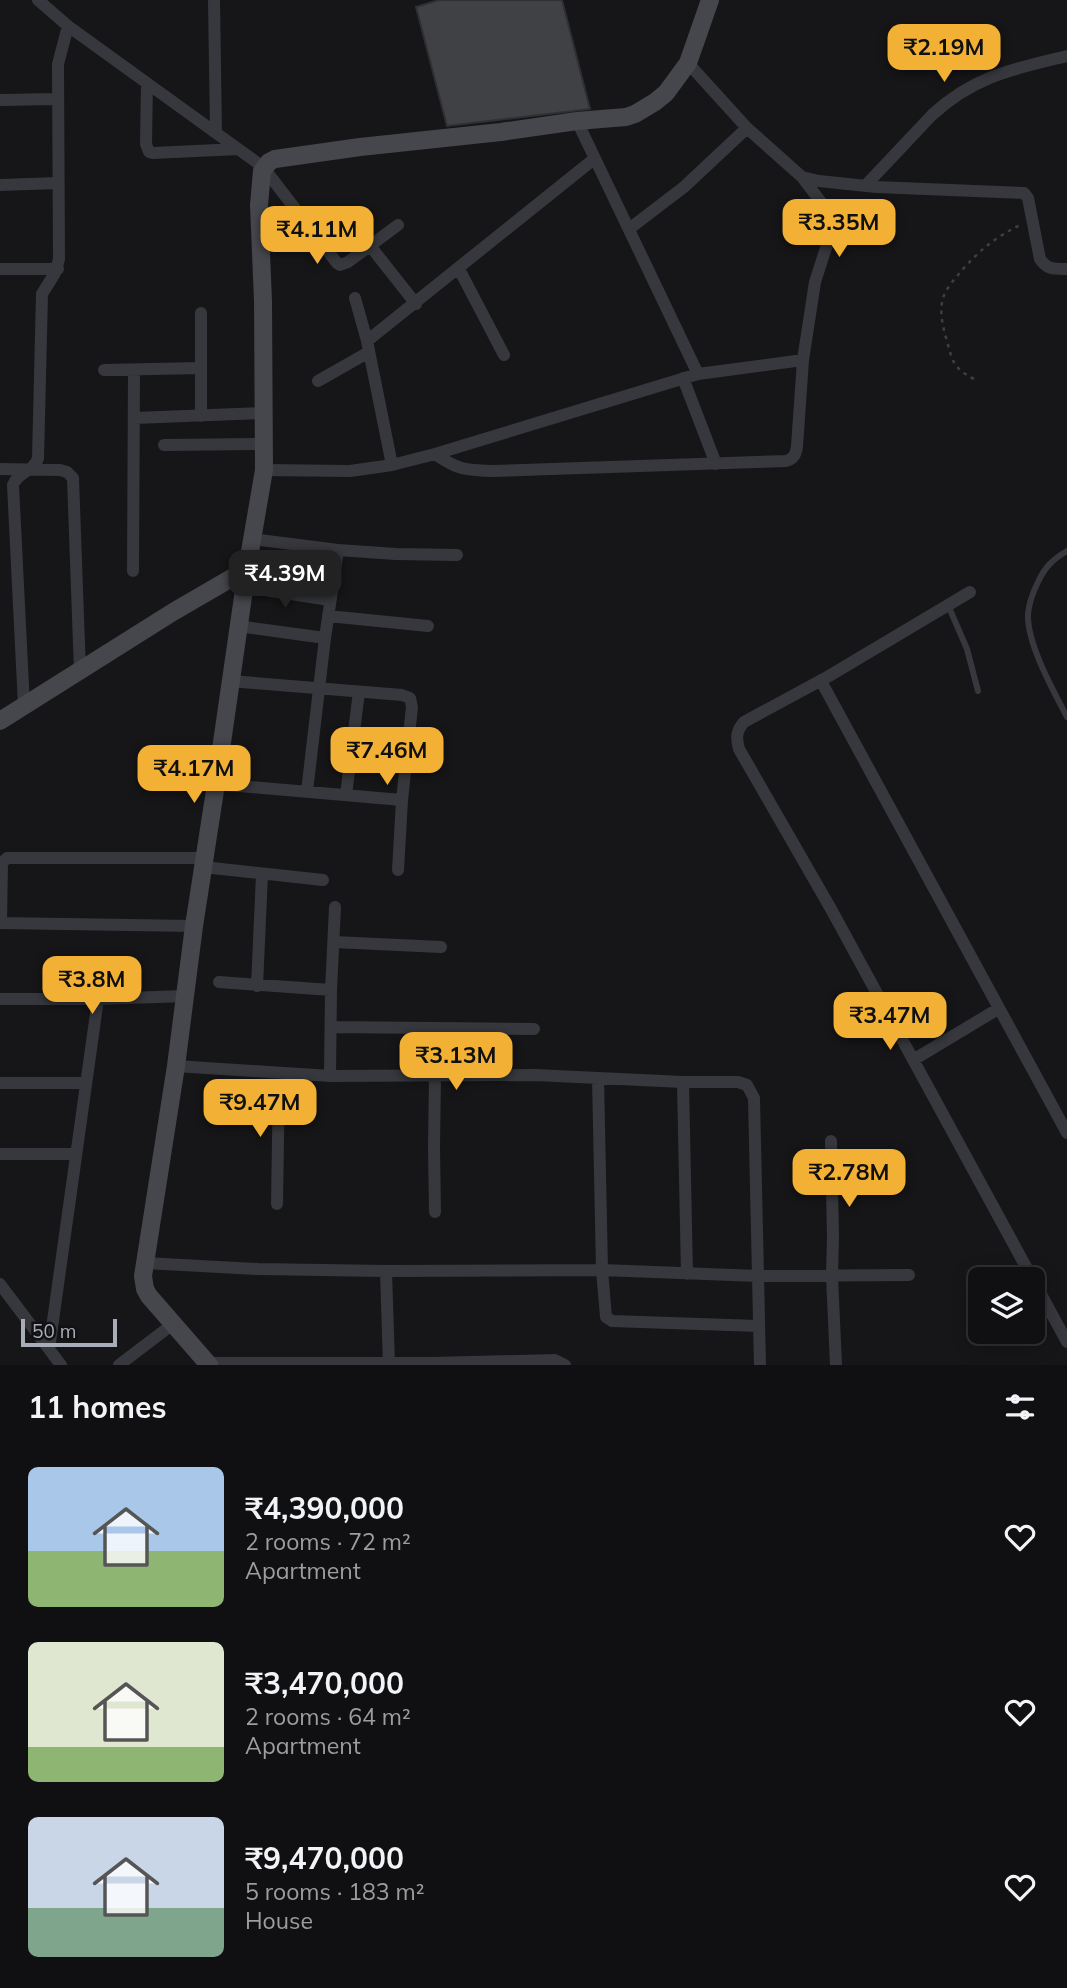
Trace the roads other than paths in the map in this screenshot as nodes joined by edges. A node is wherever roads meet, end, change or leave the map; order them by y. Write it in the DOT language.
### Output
graph roads {
  1 [pos="37,0"];
  2 [pos="214,0"];
  3 [pos="710,0"];
  4 [pos="68,26"];
  5 [pos="1067,56"];
  6 [pos="688,63"];
  7 [pos="147,83"];
  8 [pos="57,99"];
  9 [pos="0,100"];
  10 [pos="577,121"];
  11 [pos="747,128"];
  12 [pos="216,133"];
  13 [pos="239,149"];
  14 [pos="594,159"];
  15 [pos="263,167"];
  16 [pos="802,177"];
  17 [pos="58,183"];
  18 [pos="0,185"];
  19 [pos="865,186"];
  20 [pos="398,225"];
  21 [pos="629,229"];
  22 [pos="371,247"];
  23 [pos="0,269"];
  24 [pos="58,269"];
  25 [pos="1067,269"];
  26 [pos="459,270"];
  27 [pos="355,298"];
  28 [pos="416,304"];
  29 [pos="201,313"];
  30 [pos="368,347"];
  31 [pos="504,355"];
  32 [pos="803,360"];
  33 [pos="201,368"];
  34 [pos="104,370"];
  35 [pos="134,370"];
  36 [pos="698,374"];
  37 [pos="683,378"];
  38 [pos="318,381"];
  39 [pos="265,413"];
  40 [pos="201,416"];
  41 [pos="134,418"];
  42 [pos="265,444"];
  43 [pos="164,445"];
  44 [pos="435,454"];
  45 [pos="716,464"];
  46 [pos="392,465"];
  47 [pos="33,468"];
  48 [pos="0,469"];
  49 [pos="264,470"];
  50 [pos="252,540"];
  51 [pos="338,550"];
  52 [pos="1067,551"];
  53 [pos="457,555"];
  54 [pos="247,569"];
  55 [pos="133,571"];
  56 [pos="244,587"];
  57 [pos="970,592"];
  58 [pos="330,600"];
  59 [pos="948,605"];
  60 [pos="328,616"];
  61 [pos="238,626"];
  62 [pos="428,626"];
  63 [pos="325,638"];
  64 [pos="80,672"];
  65 [pos="230,681"];
  66 [pos="821,681"];
  67 [pos="319,688"];
  68 [pos="978,691"];
  69 [pos="359,692"];
  70 [pos="24,706"];
  71 [pos="1067,716"];
  72 [pos="0,721"];
  73 [pos="216,784"];
  74 [pos="307,791"];
  75 [pos="346,795"];
  76 [pos="402,800"];
  77 [pos="204,862"];
  78 [pos="398,870"];
  79 [pos="262,874"];
  80 [pos="323,880"];
  81 [pos="335,907"];
  82 [pos="1,923"];
  83 [pos="194,926"];
  84 [pos="334,942"];
  85 [pos="441,947"];
  86 [pos="219,982"];
  87 [pos="257,986"];
  88 [pos="331,990"];
  89 [pos="185,996"];
  90 [pos="0,999"];
  91 [pos="98,999"];
  92 [pos="998,1009"];
  93 [pos="331,1027"];
  94 [pos="534,1029"];
  95 [pos="913,1060"];
  96 [pos="176,1066"];
  97 [pos="279,1074"];
  98 [pos="330,1076"];
  99 [pos="435,1076"];
  100 [pos="598,1078"];
  101 [pos="683,1082"];
  102 [pos="0,1083"];
  103 [pos="86,1083"];
  104 [pos="1067,1133"];
  105 [pos="831,1141"];
  106 [pos="0,1154"];
  107 [pos="76,1154"];
  108 [pos="276,1204"];
  109 [pos="435,1212"];
  110 [pos="145,1264"];
  111 [pos="602,1270"];
  112 [pos="386,1271"];
  113 [pos="687,1274"];
  114 [pos="909,1275"];
  115 [pos="758,1276"];
  116 [pos="832,1276"];
  117 [pos="0,1284"];
  118 [pos="173,1324"];
  119 [pos="758,1326"];
  120 [pos="1067,1342"];
  121 [pos="50,1349"];
  122 [pos="208,1364"];
  123 [pos="389,1364"];
  124 [pos="434,1364"];
  125 [pos="61,1365"];
  126 [pos="118,1365"];
  127 [pos="565,1365"];
  128 [pos="760,1365"];
  129 [pos="836,1365"];
  1 -- 4 [label="street"];
  2 -- 12 [label="street"];
  3 -- 6 [label="street"];
  4 -- 7 [label="street"];
  4 -- 8 [label="street"];
  5 -- 19 [label="street"];
  6 -- 10 [label="street"];
  6 -- 11 [label="street"];
  7 -- 12 [label="street"];
  7 -- 13 [label="street"];
  8 -- 9 [label="street"];
  8 -- 17 [label="street"];
  10 -- 14 [label="street"];
  10 -- 15 [label="street"];
  11 -- 16 [label="street"];
  11 -- 21 [label="street"];
  12 -- 13 [label="street"];
  13 -- 15 [label="street"];
  14 -- 21 [label="street"];
  14 -- 26 [label="street"];
  15 -- 22 [label="street"];
  15 -- 39 [label="street"];
  16 -- 19 [label="street"];
  16 -- 32 [label="street"];
  17 -- 18 [label="street"];
  17 -- 24 [label="street"];
  19 -- 25 [label="street"];
  20 -- 22 [label="street"];
  21 -- 36 [label="street"];
  22 -- 28 [label="street"];
  23 -- 24 [label="street"];
  24 -- 47 [label="street"];
  26 -- 28 [label="street"];
  26 -- 31 [label="street"];
  27 -- 30 [label="street"];
  28 -- 30 [label="street"];
  29 -- 33 [label="street"];
  30 -- 38 [label="street"];
  30 -- 46 [label="street"];
  32 -- 36 [label="street"];
  32 -- 45 [label="street"];
  33 -- 35 [label="street"];
  33 -- 40 [label="street"];
  34 -- 35 [label="street"];
  35 -- 41 [label="street"];
  36 -- 37 [label="street"];
  37 -- 44 [label="street"];
  37 -- 45 [label="street"];
  39 -- 40 [label="street"];
  39 -- 42 [label="street"];
  40 -- 41 [label="street"];
  41 -- 55 [label="street"];
  42 -- 43 [label="street"];
  42 -- 49 [label="street"];
  44 -- 45 [label="street"];
  44 -- 46 [label="street"];
  46 -- 49 [label="street"];
  47 -- 48 [label="street"];
  47 -- 64 [label="street"];
  47 -- 70 [label="street"];
  49 -- 50 [label="street"];
  50 -- 51 [label="street"];
  50 -- 54 [label="street"];
  51 -- 53 [label="street"];
  51 -- 58 [label="street"];
  52 -- 71 [label="lane"];
  54 -- 56 [label="street"];
  54 -- 64 [label="street"];
  56 -- 58 [label="street"];
  56 -- 61 [label="street"];
  57 -- 59 [label="street"];
  58 -- 60 [label="street"];
  59 -- 66 [label="street"];
  59 -- 68 [label="lane"];
  60 -- 62 [label="street"];
  60 -- 63 [label="street"];
  61 -- 63 [label="street"];
  61 -- 65 [label="street"];
  63 -- 67 [label="street"];
  64 -- 70 [label="street"];
  65 -- 67 [label="street"];
  65 -- 73 [label="street"];
  66 -- 92 [label="street"];
  66 -- 95 [label="street"];
  67 -- 69 [label="street"];
  67 -- 74 [label="street"];
  69 -- 75 [label="street"];
  69 -- 76 [label="street"];
  70 -- 72 [label="street"];
  73 -- 74 [label="street"];
  73 -- 77 [label="street"];
  74 -- 75 [label="street"];
  75 -- 76 [label="street"];
  76 -- 78 [label="street"];
  77 -- 79 [label="street"];
  77 -- 82 [label="street"];
  77 -- 83 [label="street"];
  79 -- 80 [label="street"];
  79 -- 87 [label="street"];
  81 -- 84 [label="street"];
  82 -- 83 [label="street"];
  83 -- 89 [label="street"];
  84 -- 85 [label="street"];
  84 -- 88 [label="street"];
  86 -- 87 [label="street"];
  87 -- 88 [label="street"];
  88 -- 93 [label="street"];
  89 -- 91 [label="street"];
  89 -- 96 [label="street"];
  90 -- 91 [label="street"];
  91 -- 103 [label="street"];
  92 -- 95 [label="street"];
  92 -- 104 [label="street"];
  93 -- 94 [label="street"];
  93 -- 98 [label="street"];
  95 -- 120 [label="street"];
  96 -- 97 [label="street"];
  96 -- 110 [label="street"];
  97 -- 98 [label="street"];
  97 -- 108 [label="street"];
  98 -- 99 [label="street"];
  99 -- 100 [label="street"];
  99 -- 109 [label="street"];
  100 -- 101 [label="street"];
  100 -- 111 [label="street"];
  101 -- 113 [label="street"];
  101 -- 115 [label="street"];
  102 -- 103 [label="street"];
  103 -- 107 [label="street"];
  105 -- 116 [label="street"];
  106 -- 107 [label="street"];
  107 -- 121 [label="street"];
  110 -- 112 [label="street"];
  110 -- 118 [label="street"];
  111 -- 112 [label="street"];
  111 -- 113 [label="street"];
  111 -- 119 [label="street"];
  112 -- 123 [label="street"];
  113 -- 115 [label="street"];
  114 -- 116 [label="street"];
  115 -- 116 [label="street"];
  115 -- 119 [label="street"];
  116 -- 129 [label="street"];
  117 -- 121 [label="street"];
  118 -- 122 [label="street"];
  118 -- 126 [label="street"];
  119 -- 128 [label="street"];
  121 -- 125 [label="street"];
  122 -- 123 [label="street"];
  123 -- 124 [label="street"];
  124 -- 127 [label="street"];
}
